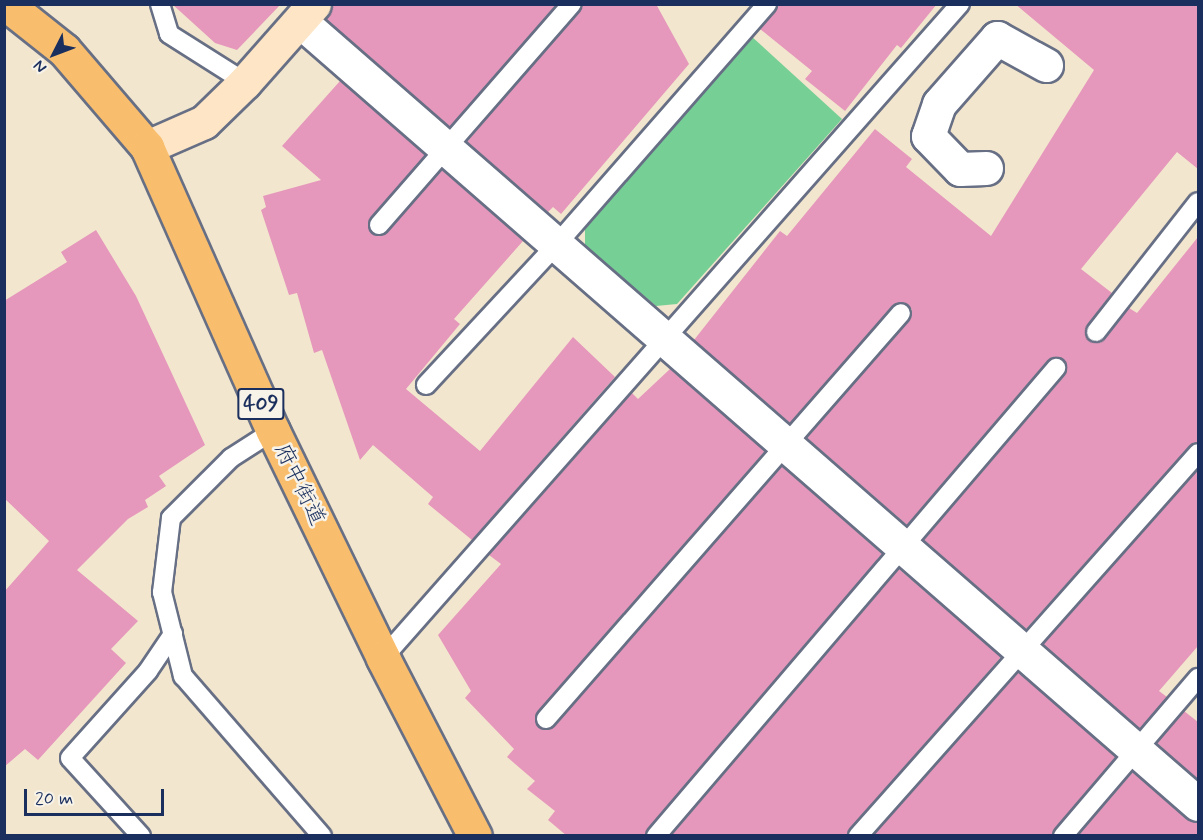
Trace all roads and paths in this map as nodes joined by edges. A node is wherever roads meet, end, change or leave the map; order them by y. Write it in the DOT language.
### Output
graph roads {
  1 [pos="6,4"];
  2 [pos="160,4"];
  3 [pos="572,4"];
  4 [pos="767,4"];
  5 [pos="960,4"];
  6 [pos="307,13"];
  7 [pos="1046,64"];
  8 [pos="245,82"];
  9 [pos="147,147"];
  10 [pos="447,148"];
  11 [pos="986,168"];
  12 [pos="1198,202"];
  13 [pos="379,225"];
  14 [pos="557,244"];
  15 [pos="900,313"];
  16 [pos="1096,332"];
  17 [pos="666,339"];
  18 [pos="1056,368"];
  19 [pos="426,385"];
  20 [pos="273,431"];
  21 [pos="784,444"];
  22 [pos="1198,453"];
  23 [pos="904,548"];
  24 [pos="173,634"];
  25 [pos="1022,651"];
  26 [pos="383,658"];
  27 [pos="1198,678"];
  28 [pos="546,719"];
  29 [pos="1137,749"];
  30 [pos="1198,804"];
  31 [pos="141,836"];
  32 [pos="322,836"];
  33 [pos="475,836"];
  34 [pos="656,836"];
  35 [pos="858,836"];
  36 [pos="1063,836"];
  1 -- 9 [label="highway, 府中街道 / 409"];
  2 -- 8 [label="lane"];
  3 -- 10 [label="lane"];
  4 -- 14 [label="lane"];
  5 -- 17 [label="lane"];
  6 -- 8 [label="street"];
  6 -- 10 [label="street"];
  7 -- 11 [label="street"];
  8 -- 9 [label="street"];
  9 -- 20 [label="highway, 府中街道 / 409"];
  10 -- 13 [label="lane"];
  10 -- 14 [label="street"];
  12 -- 16 [label="lane"];
  14 -- 17 [label="street"];
  14 -- 19 [label="lane"];
  15 -- 21 [label="lane"];
  17 -- 21 [label="street"];
  17 -- 26 [label="lane"];
  18 -- 23 [label="lane"];
  20 -- 24 [label="lane"];
  20 -- 26 [label="highway, 府中街道 / 409"];
  21 -- 23 [label="street"];
  21 -- 28 [label="lane"];
  22 -- 25 [label="lane"];
  23 -- 25 [label="street"];
  23 -- 34 [label="lane"];
  24 -- 31 [label="lane"];
  24 -- 32 [label="lane"];
  25 -- 29 [label="street"];
  25 -- 35 [label="lane"];
  26 -- 33 [label="highway, 府中街道 / 409"];
  27 -- 29 [label="lane"];
  29 -- 30 [label="street"];
  29 -- 36 [label="lane"];
}
